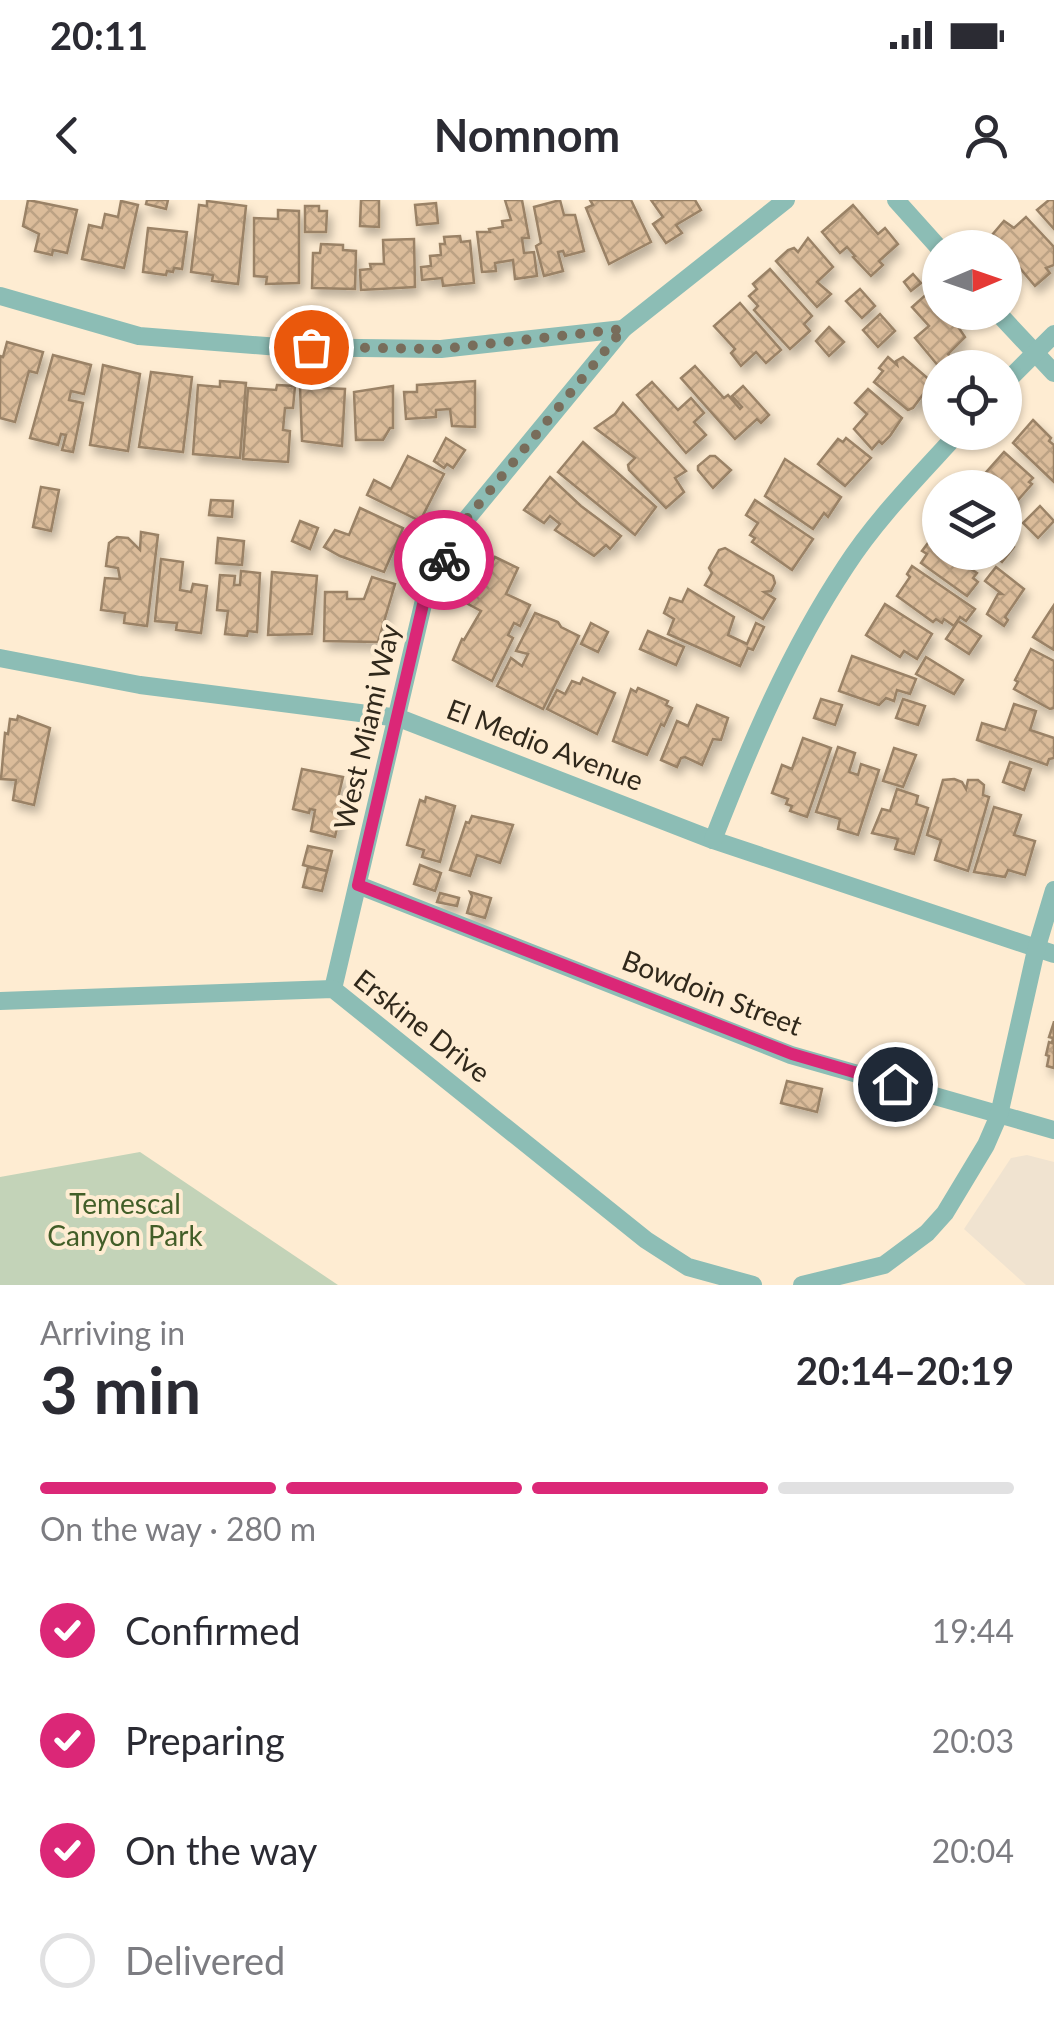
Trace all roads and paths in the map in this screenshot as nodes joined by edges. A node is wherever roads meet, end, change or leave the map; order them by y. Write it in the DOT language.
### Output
graph roads {
  1 [pos="786,200"];
  2 [pos="896,200"];
  3 [pos="923,230"];
  4 [pos="0,296"];
  5 [pos="623,329"];
  6 [pos="1013,330"];
  7 [pos="1054,334"];
  8 [pos="1033,353"];
  9 [pos="1022,365"];
  10 [pos="1054,374"];
  11 [pos="945,450"];
  12 [pos="0,658"];
  13 [pos="399,718"];
  14 [pos="712,840"];
  15 [pos="358,885"];
  16 [pos="1054,890"];
  17 [pos="1045,952"];
  18 [pos="334,989"];
  19 [pos="0,1001"];
  20 [pos="999,1114"];
  21 [pos="1054,1130"];
  22 [pos="810,1284"];
  23 [pos="753,1285"];
  1 -- 5 [label="street, West Miami Way"];
  2 -- 3 [label="street"];
  4 -- 5 [label="street"];
  5 -- 13 [label="street, West Miami Way"];
  6 -- 8 [label="street"];
  7 -- 8 [label="street"];
  8 -- 9 [label="street"];
  8 -- 10 [label="street"];
  11 -- 14 [label="street"];
  12 -- 13 [label="street, El Medio Avenue"];
  13 -- 14 [label="street, El Medio Avenue"];
  13 -- 15 [label="street, West Miami Way"];
  14 -- 17 [label="street, El Medio Avenue"];
  15 -- 18 [label="street, West Miami Way"];
  15 -- 20 [label="street, Bowdoin Street"];
  16 -- 17 [label="street"];
  17 -- 20 [label="street"];
  18 -- 19 [label="street, Erskine Drive"];
  18 -- 23 [label="street, Erskine Drive"];
  20 -- 21 [label="street, Bowdoin Street"];
  20 -- 22 [label="street"];
}
